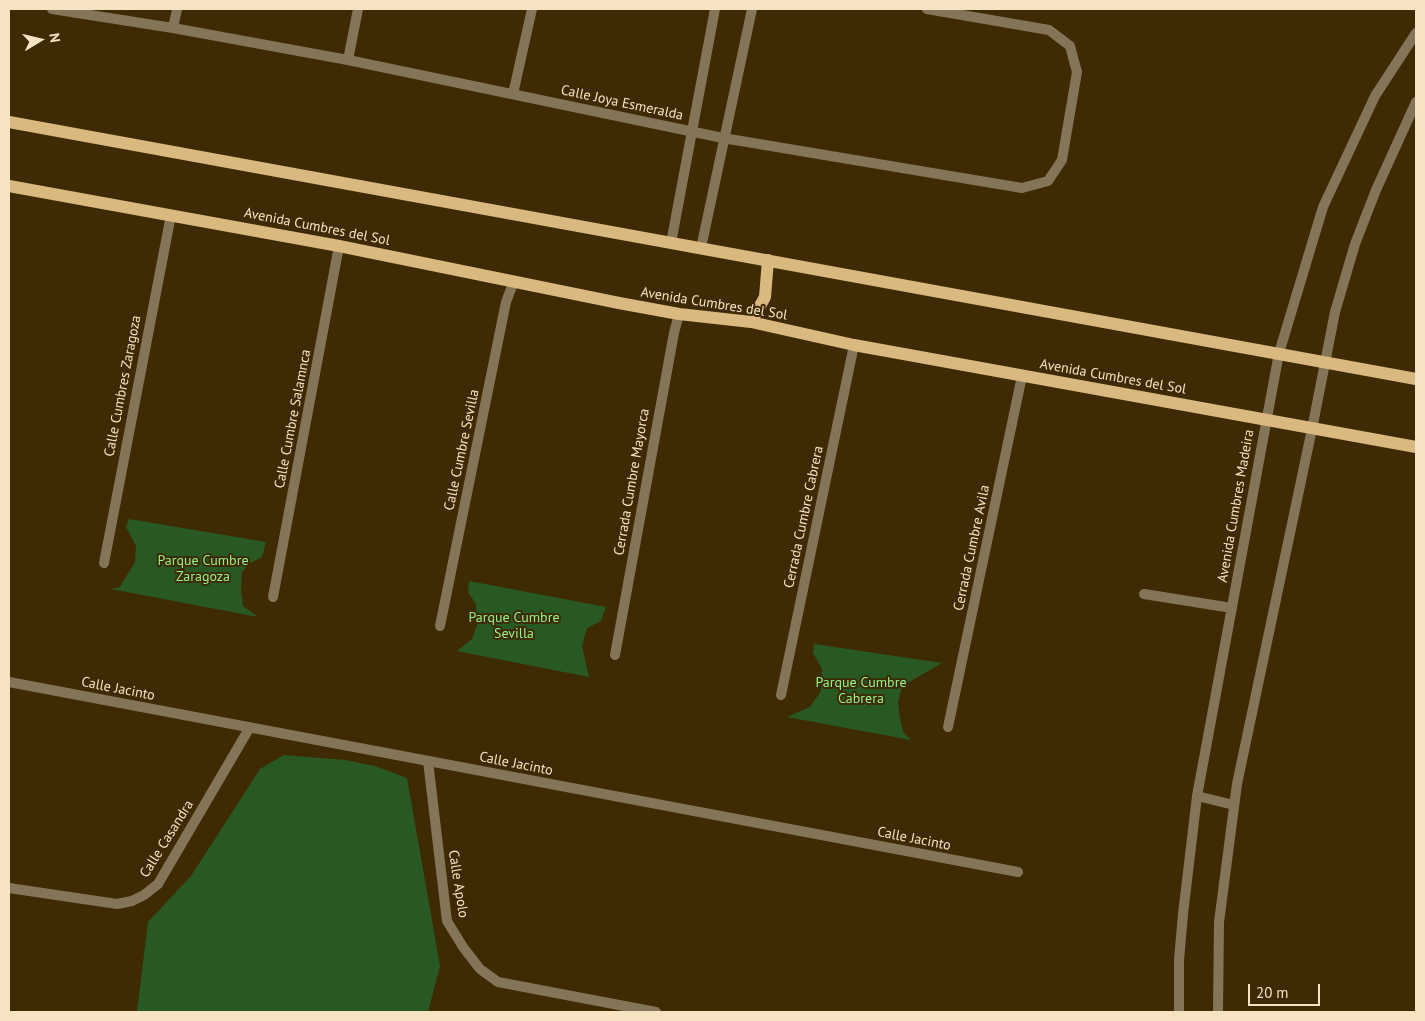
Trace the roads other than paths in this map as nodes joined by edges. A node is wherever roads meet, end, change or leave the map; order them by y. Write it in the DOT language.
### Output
graph roads {
  1 [pos="52,9"];
  2 [pos="177,9"];
  3 [pos="358,9"];
  4 [pos="532,9"];
  5 [pos="715,9"];
  6 [pos="752,9"];
  7 [pos="927,9"];
  8 [pos="173,28"];
  9 [pos="1416,33"];
  10 [pos="348,60"];
  11 [pos="513,94"];
  12 [pos="1416,102"];
  13 [pos="9,122"];
  14 [pos="692,131"];
  15 [pos="723,138"];
  16 [pos="9,186"];
  17 [pos="171,215"];
  18 [pos="671,242"];
  19 [pos="339,246"];
  20 [pos="701,248"];
  21 [pos="768,260"];
  22 [pos="514,281"];
  23 [pos="679,314"];
  24 [pos="751,322"];
  25 [pos="854,345"];
  26 [pos="1279,353"];
  27 [pos="1325,362"];
  28 [pos="1022,376"];
  29 [pos="1416,379"];
  30 [pos="1267,419"];
  31 [pos="1312,428"];
  32 [pos="1416,448"];
  33 [pos="104,563"];
  34 [pos="1144,594"];
  35 [pos="273,597"];
  36 [pos="1232,608"];
  37 [pos="440,626"];
  38 [pos="615,655"];
  39 [pos="9,682"];
  40 [pos="782,695"];
  41 [pos="250,727"];
  42 [pos="948,727"];
  43 [pos="428,761"];
  44 [pos="1197,796"];
  45 [pos="1234,805"];
  46 [pos="1018,872"];
  47 [pos="9,888"];
  48 [pos="656,1012"];
  49 [pos="1179,1012"];
  50 [pos="1218,1012"];
  1 -- 8 [label="street, Calle Joya Esmeralda"];
  2 -- 8 [label="street"];
  3 -- 10 [label="street"];
  4 -- 11 [label="street"];
  5 -- 14 [label="street"];
  6 -- 15 [label="street"];
  7 -- 15 [label="street, Calle Joya Esmeralda"];
  8 -- 10 [label="street, Calle Joya Esmeralda"];
  9 -- 26 [label="street, Avenida Cumbres Madeira"];
  10 -- 11 [label="street, Calle Joya Esmeralda"];
  11 -- 14 [label="street, Calle Joya Esmeralda"];
  12 -- 27 [label="street"];
  13 -- 18 [label="main road"];
  14 -- 15 [label="street, Calle Joya Esmeralda"];
  14 -- 18 [label="street"];
  15 -- 20 [label="street"];
  16 -- 17 [label="main road, Avenida Cumbres del Sol"];
  17 -- 19 [label="main road, Avenida Cumbres del Sol"];
  17 -- 33 [label="street, Calle Cumbres Zaragoza"];
  18 -- 20 [label="main road"];
  19 -- 22 [label="main road, Avenida Cumbres del Sol"];
  19 -- 35 [label="street, Calle Cumbre Salamnca"];
  20 -- 21 [label="main road"];
  21 -- 24 [label="main road"];
  21 -- 26 [label="main road"];
  22 -- 23 [label="main road, Avenida Cumbres del Sol"];
  22 -- 37 [label="street, Calle Cumbre Sevilla"];
  23 -- 24 [label="main road, Avenida Cumbres del Sol"];
  23 -- 38 [label="street, Cerrada Cumbre Mayorca"];
  24 -- 25 [label="main road, Avenida Cumbres del Sol"];
  25 -- 28 [label="main road, Avenida Cumbres del Sol"];
  25 -- 40 [label="street, Cerrada Cumbre Cabrera"];
  26 -- 27 [label="main road"];
  26 -- 30 [label="street, Avenida Cumbres Madeira"];
  27 -- 29 [label="main road"];
  27 -- 31 [label="street"];
  28 -- 30 [label="main road, Avenida Cumbres del Sol"];
  28 -- 42 [label="street, Cerrada Cumbre Avila"];
  30 -- 31 [label="main road, Avenida Cumbres del Sol"];
  30 -- 36 [label="street, Avenida Cumbres Madeira"];
  31 -- 32 [label="main road, Avenida Cumbres del Sol"];
  31 -- 45 [label="street"];
  34 -- 36 [label="street"];
  36 -- 44 [label="street, Avenida Cumbres Madeira"];
  39 -- 41 [label="street, Calle Jacinto"];
  41 -- 43 [label="street, Calle Jacinto"];
  41 -- 47 [label="street, Calle Casandra"];
  43 -- 46 [label="street, Calle Jacinto"];
  43 -- 48 [label="street, Calle Apolo"];
  44 -- 45 [label="street"];
  44 -- 49 [label="street, Avenida Cumbres Madeira"];
  45 -- 50 [label="street"];
}
